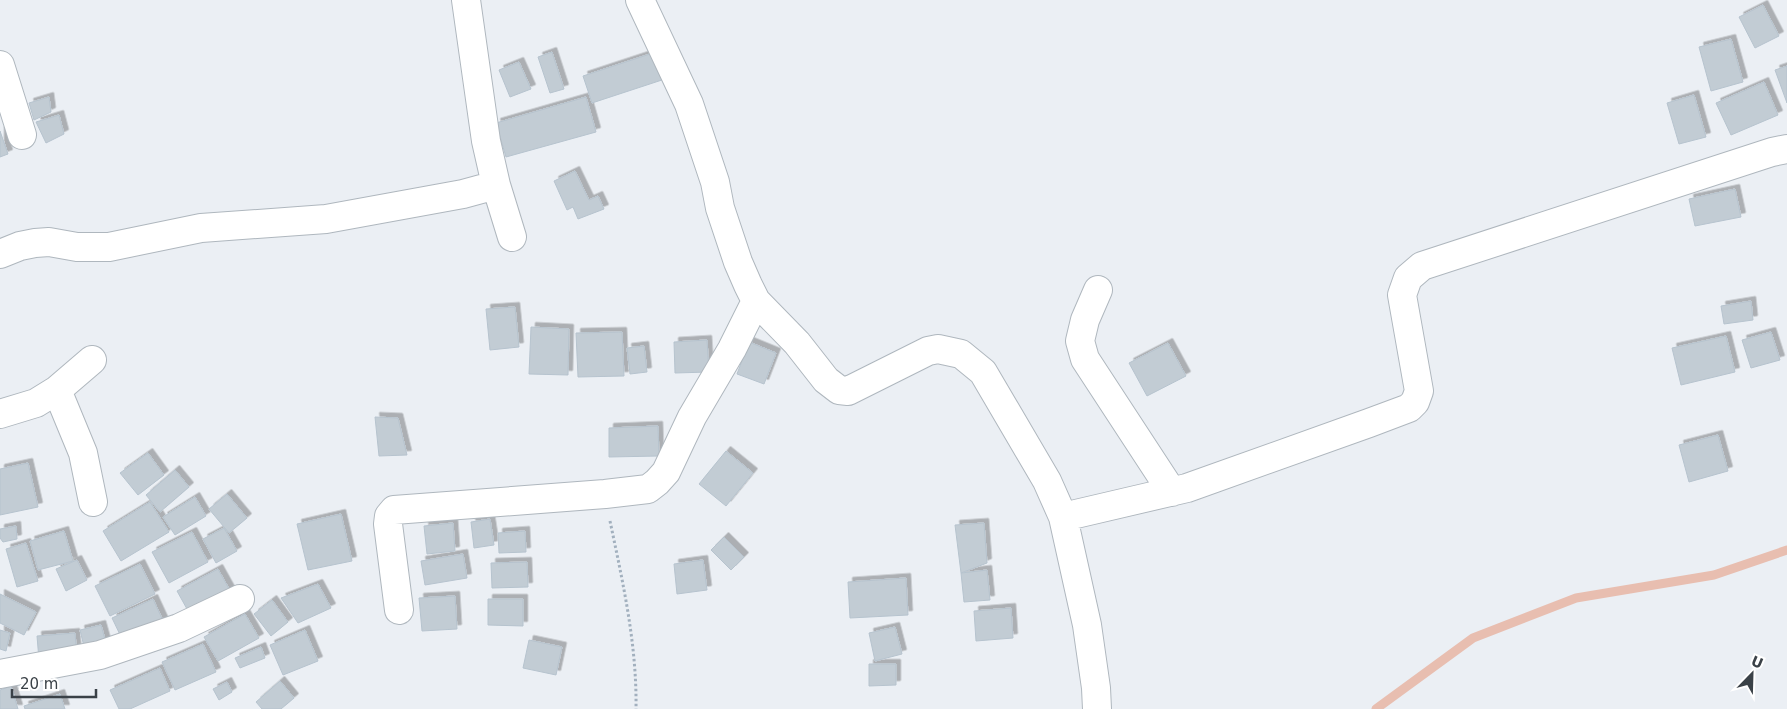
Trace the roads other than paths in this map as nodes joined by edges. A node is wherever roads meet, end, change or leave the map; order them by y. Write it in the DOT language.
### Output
graph roads {
  1 [pos="466,0"];
  2 [pos="640,0"];
  3 [pos="0,65"];
  4 [pos="22,136"];
  5 [pos="1787,150"];
  6 [pos="496,185"];
  7 [pos="512,237"];
  8 [pos="0,254"];
  9 [pos="1098,290"];
  10 [pos="756,301"];
  11 [pos="92,360"];
  12 [pos="57,390"];
  13 [pos="0,414"];
  14 [pos="1172,492"];
  15 [pos="93,502"];
  16 [pos="1063,517"];
  17 [pos="240,600"];
  18 [pos="399,610"];
  19 [pos="0,674"];
  20 [pos="1097,709"];
  1 -- 6 [label="street"];
  2 -- 10 [label="street"];
  3 -- 4 [label="street"];
  5 -- 14 [label="street"];
  6 -- 7 [label="street"];
  6 -- 8 [label="street"];
  9 -- 14 [label="street"];
  10 -- 16 [label="street"];
  10 -- 18 [label="street"];
  11 -- 12 [label="street"];
  12 -- 13 [label="street"];
  12 -- 15 [label="street"];
  14 -- 16 [label="street"];
  16 -- 20 [label="street"];
  17 -- 19 [label="street"];
}
